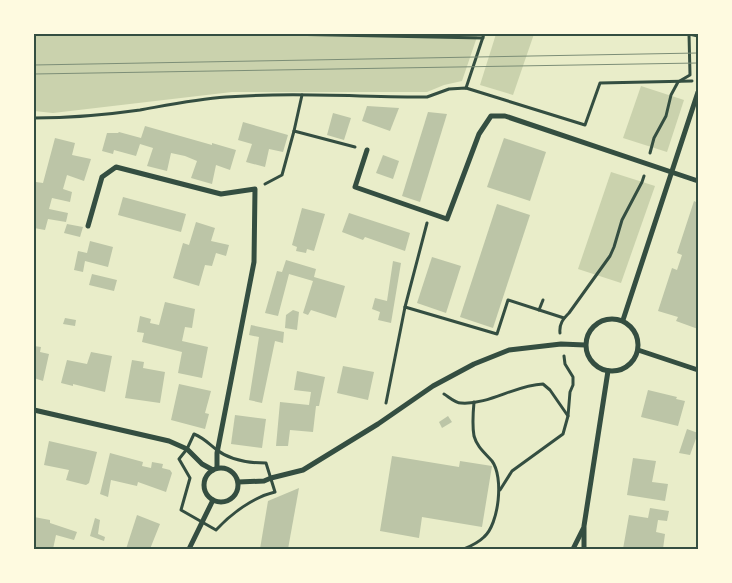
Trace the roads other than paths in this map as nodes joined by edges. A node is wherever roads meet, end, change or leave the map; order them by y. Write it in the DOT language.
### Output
graph roads {
  1 [pos="698,92"];
  2 [pos="367,150"];
  3 [pos="672,172"];
  4 [pos="698,181"];
  5 [pos="88,226"];
  6 [pos="623,320"];
  7 [pos="586,346"];
  8 [pos="638,350"];
  9 [pos="698,370"];
  10 [pos="608,371"];
  11 [pos="34,410"];
  12 [pos="215,469"];
  13 [pos="238,482"];
  14 [pos="213,500"];
  15 [pos="584,526"];
  16 [pos="189,549"];
  17 [pos="573,549"];
  18 [pos="584,549"];
  1 -- 3 [label="street"];
  2 -- 3 [label="street"];
  3 -- 4 [label="street"];
  3 -- 6 [label="street"];
  5 -- 12 [label="street"];
  6 -- 7 [label="street"];
  6 -- 8 [label="street"];
  7 -- 10 [label="street"];
  7 -- 13 [label="street"];
  8 -- 9 [label="street"];
  8 -- 10 [label="street"];
  10 -- 15 [label="street"];
  11 -- 12 [label="street"];
  12 -- 13 [label="street"];
  12 -- 14 [label="street"];
  13 -- 14 [label="street"];
  14 -- 16 [label="street"];
  15 -- 17 [label="street"];
  15 -- 18 [label="street"];
}
